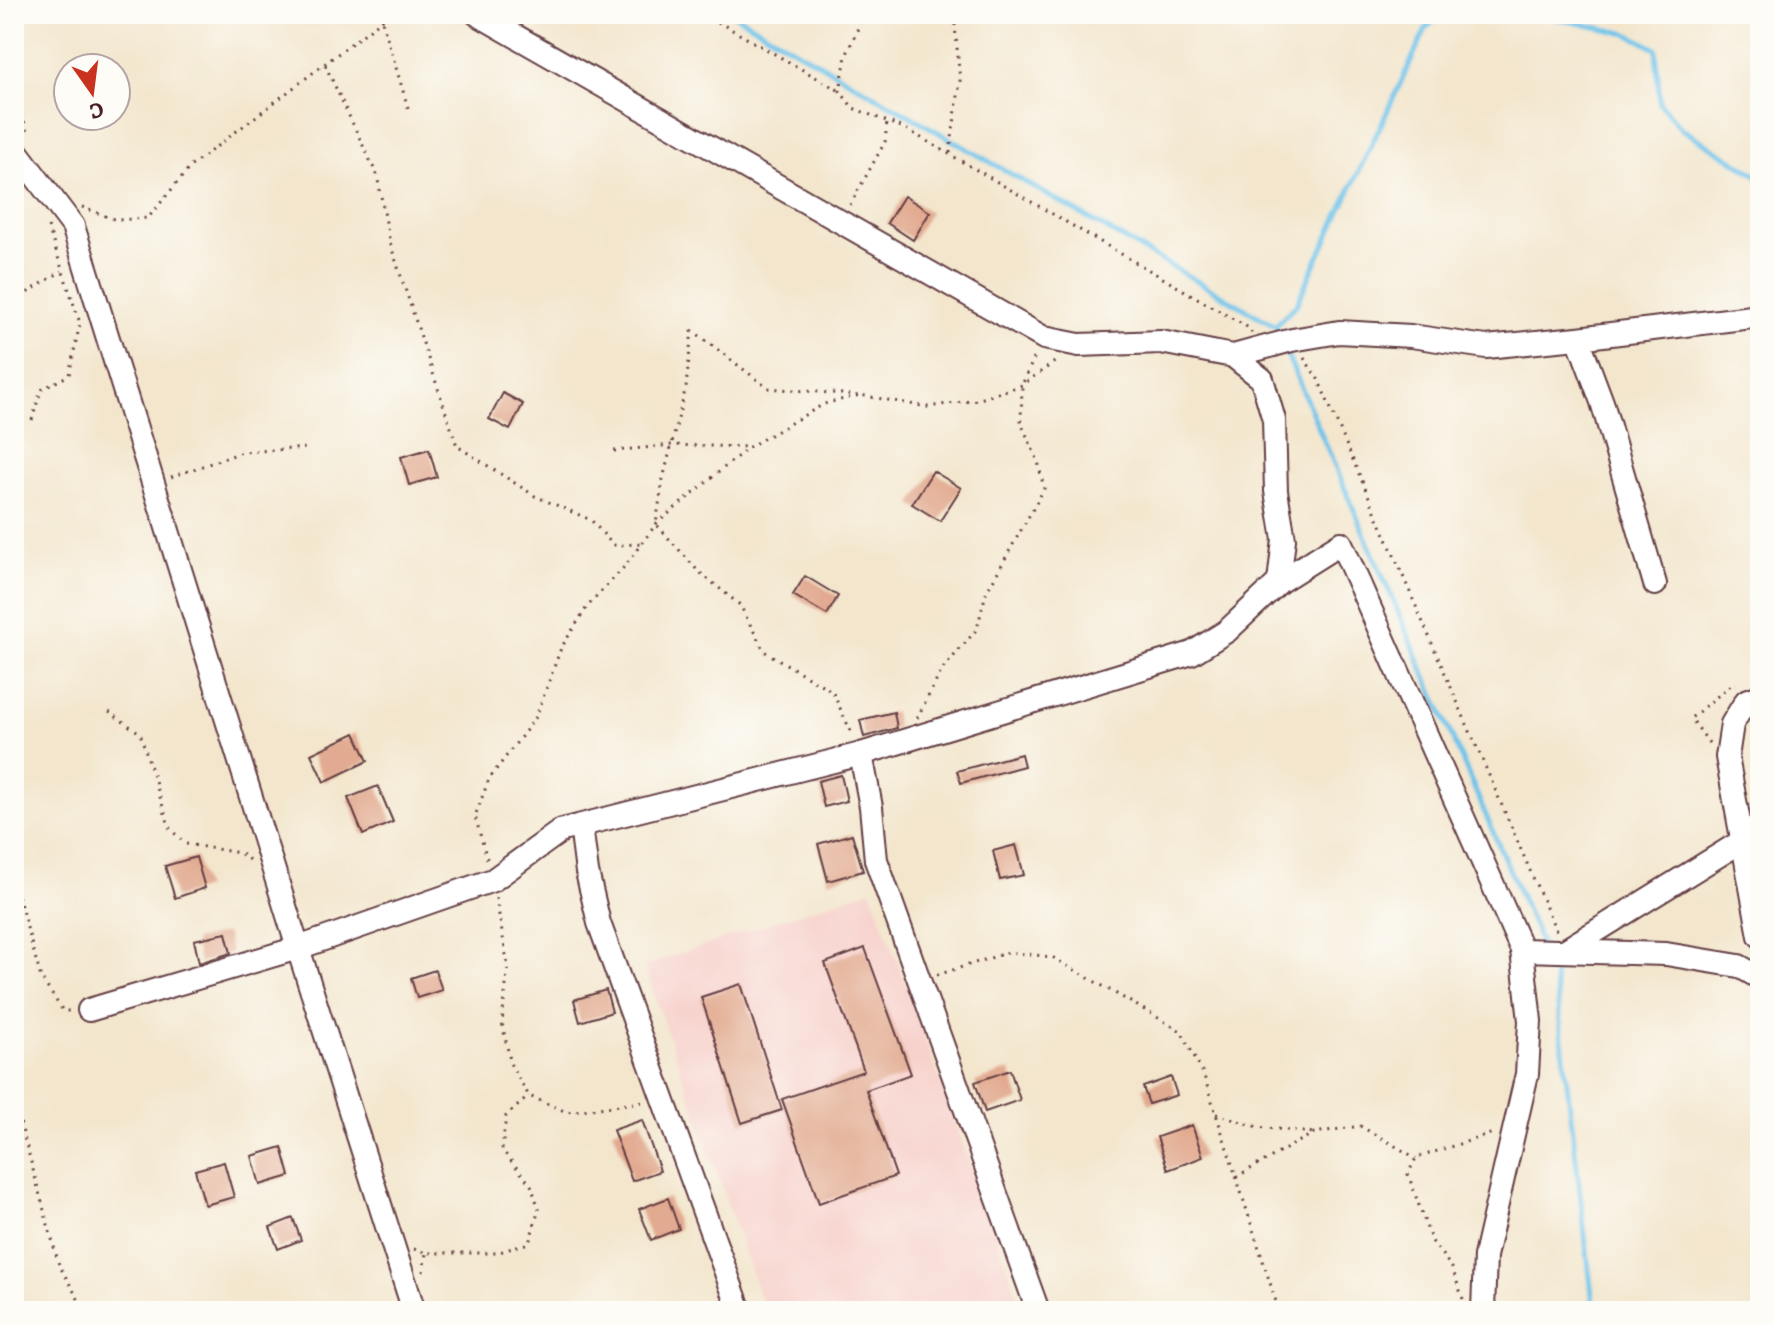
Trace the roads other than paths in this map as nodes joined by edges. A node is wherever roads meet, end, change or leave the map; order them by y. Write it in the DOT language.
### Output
graph roads {
  1 [pos="477,14"];
  2 [pos="14,148"];
  3 [pos="1760,316"];
  4 [pos="1578,338"];
  5 [pos="1233,356"];
  6 [pos="1279,582"];
  7 [pos="1655,584"];
  8 [pos="1760,696"];
  9 [pos="861,754"];
  10 [pos="581,826"];
  11 [pos="1742,841"];
  12 [pos="1760,936"];
  13 [pos="298,948"];
  14 [pos="1522,950"];
  15 [pos="1564,951"];
  16 [pos="1760,978"];
  17 [pos="89,1010"];
  18 [pos="414,1311"];
  19 [pos="740,1311"];
  20 [pos="1038,1311"];
  21 [pos="1483,1311"];
  1 -- 5 [label="street"];
  2 -- 13 [label="street"];
  3 -- 4 [label="street"];
  4 -- 5 [label="street"];
  4 -- 7 [label="street"];
  5 -- 6 [label="street"];
  6 -- 9 [label="street"];
  6 -- 14 [label="street"];
  8 -- 11 [label="street"];
  9 -- 10 [label="street"];
  9 -- 20 [label="street"];
  10 -- 13 [label="street"];
  10 -- 19 [label="street"];
  11 -- 12 [label="street"];
  11 -- 15 [label="street"];
  13 -- 17 [label="street"];
  13 -- 18 [label="street"];
  14 -- 15 [label="street"];
  14 -- 21 [label="street"];
  15 -- 16 [label="street"];
}
